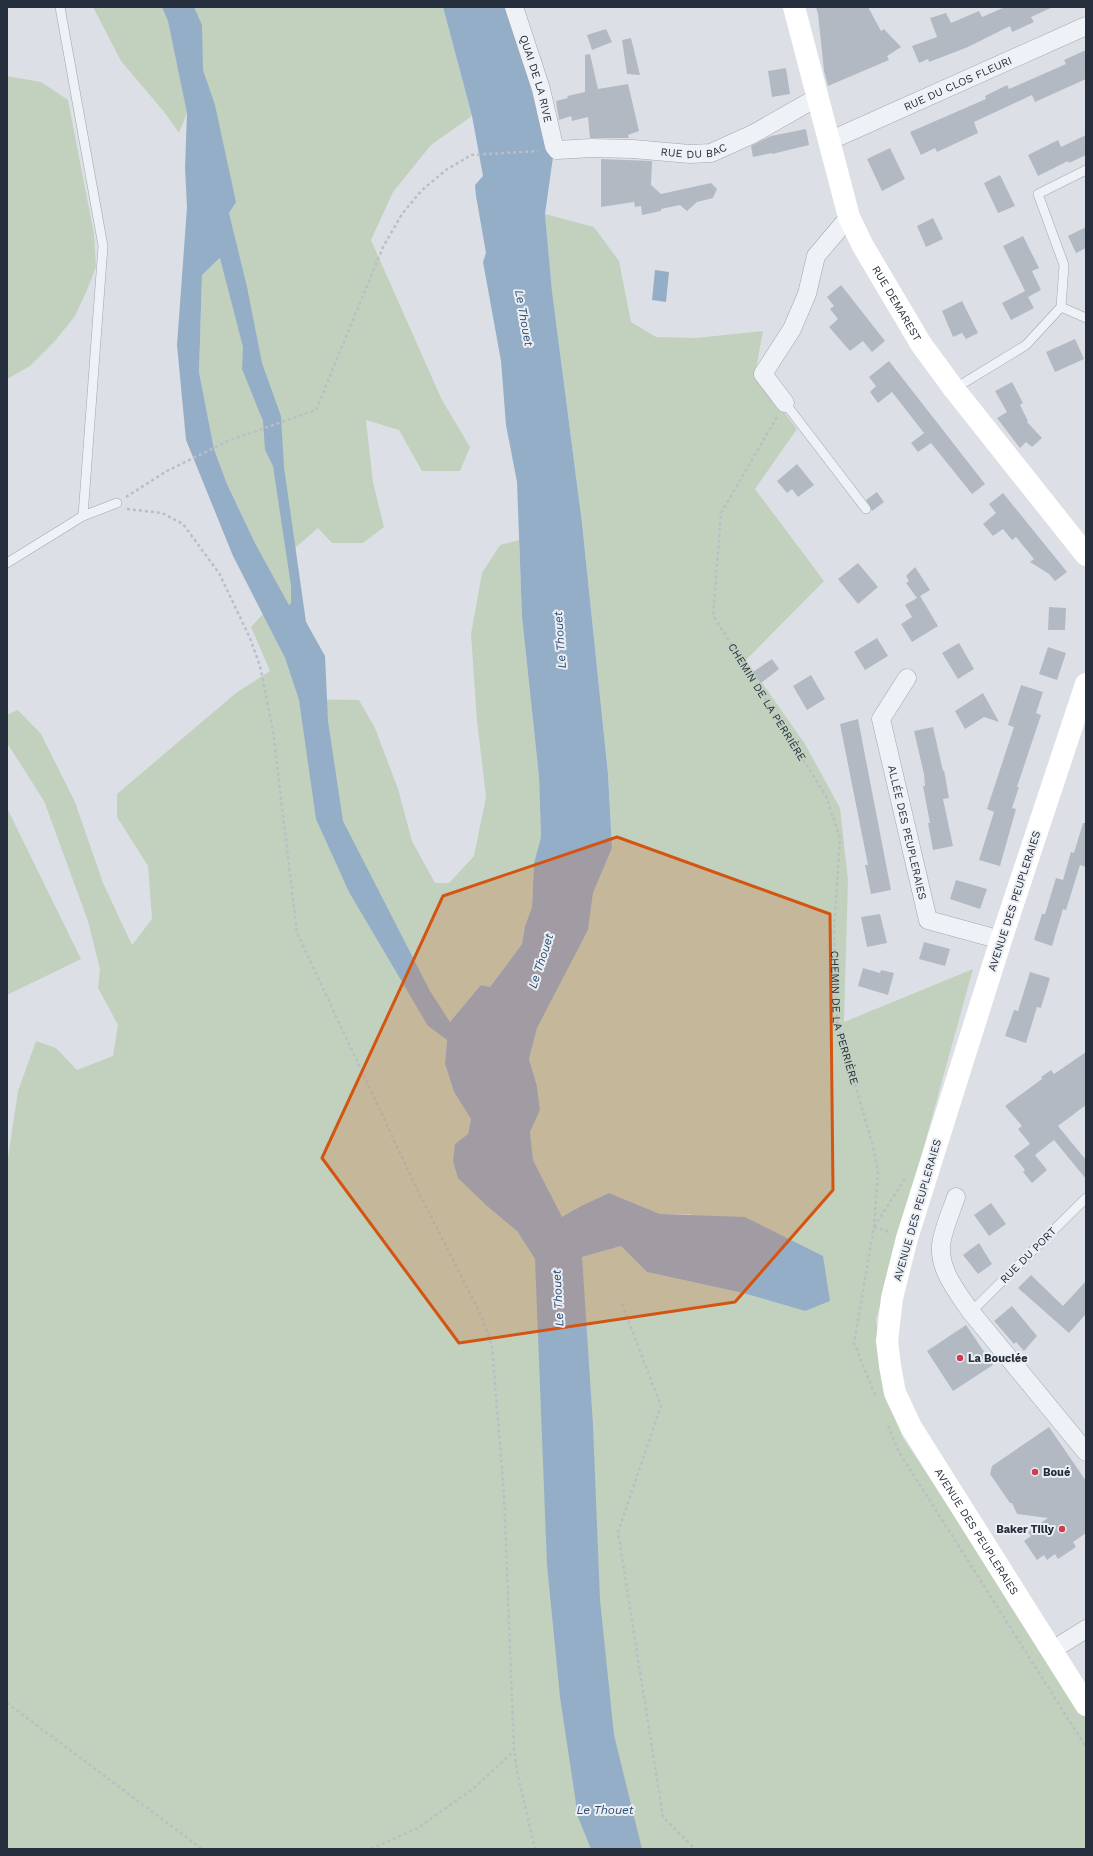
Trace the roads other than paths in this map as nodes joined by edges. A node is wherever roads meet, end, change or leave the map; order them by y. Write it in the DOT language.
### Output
graph roads {
  1 [pos="60,7"];
  2 [pos="514,7"];
  3 [pos="794,7"];
  4 [pos="1086,26"];
  5 [pos="818,97"];
  6 [pos="829,141"];
  7 [pos="557,150"];
  8 [pos="1086,170"];
  9 [pos="849,217"];
  10 [pos="1061,307"];
  11 [pos="1086,318"];
  12 [pos="954,389"];
  13 [pos="785,403"];
  14 [pos="117,503"];
  15 [pos="866,509"];
  16 [pos="83,516"];
  17 [pos="1086,555"];
  18 [pos="7,563"];
  19 [pos="907,678"];
  20 [pos="1086,684"];
  21 [pos="1001,940"];
  22 [pos="956,1197"];
  23 [pos="1086,1198"];
  24 [pos="971,1312"];
  25 [pos="1086,1452"];
  26 [pos="1086,1629"];
  27 [pos="1051,1651"];
  28 [pos="1086,1705"];
  1 -- 16 [label="lane"];
  2 -- 7 [label="street, QUAI DE LA RIVE"];
  3 -- 5 [label="street, RUE DEMAREST"];
  4 -- 6 [label="street, RUE DU CLOS FLEURI"];
  5 -- 6 [label="street, RUE DEMAREST"];
  5 -- 7 [label="street, RUE DU BAC"];
  6 -- 9 [label="street, RUE DEMAREST"];
  8 -- 10 [label="lane"];
  9 -- 12 [label="street, RUE DEMAREST"];
  9 -- 13 [label="street"];
  10 -- 11 [label="lane"];
  10 -- 12 [label="lane"];
  12 -- 17 [label="street, RUE DEMAREST"];
  13 -- 15 [label="lane"];
  14 -- 16 [label="lane"];
  16 -- 18 [label="lane"];
  19 -- 21 [label="street, ALLÉE DES PEUPLERAIES"];
  20 -- 21 [label="street, AVENUE DES PEUPLERAIES"];
  21 -- 27 [label="street, AVENUE DES PEUPLERAIES"];
  22 -- 24 [label="street"];
  23 -- 24 [label="lane, RUE DU PORT"];
  24 -- 25 [label="street"];
  26 -- 27 [label="street"];
  27 -- 28 [label="street, AVENUE DES PEUPLERAIES"];
}
